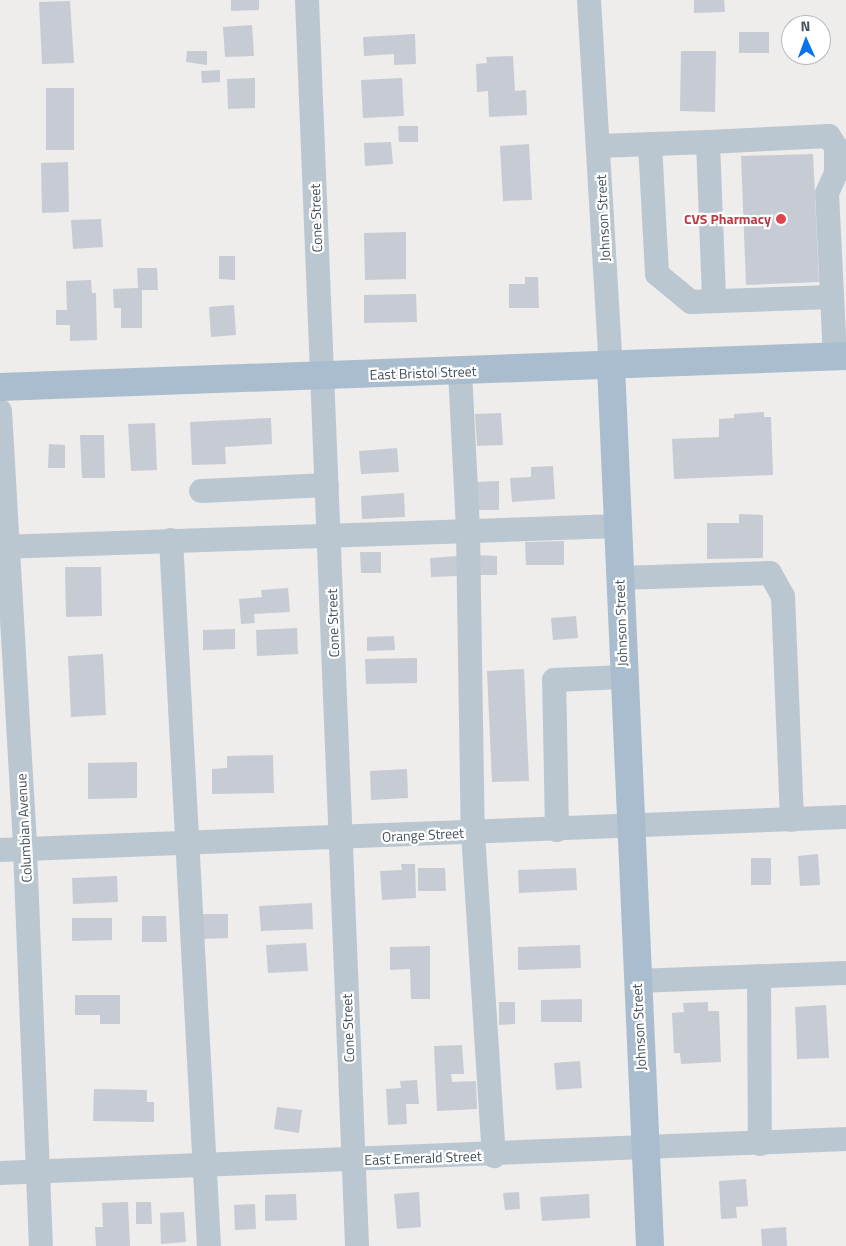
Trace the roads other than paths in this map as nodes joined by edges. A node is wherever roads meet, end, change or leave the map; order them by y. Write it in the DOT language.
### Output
graph roads {
  1 [pos="307,0"];
  2 [pos="589,0"];
  3 [pos="708,142"];
  4 [pos="650,144"];
  5 [pos="598,146"];
  6 [pos="832,297"];
  7 [pos="714,301"];
  8 [pos="840,356"];
  9 [pos="612,366"];
  10 [pos="460,371"];
  11 [pos="323,376"];
  12 [pos="0,387"];
  13 [pos="0,411"];
  14 [pos="327,485"];
  15 [pos="201,490"];
  16 [pos="618,526"];
  17 [pos="468,530"];
  18 [pos="329,534"];
  19 [pos="171,540"];
  20 [pos="4,547"];
  21 [pos="620,578"];
  22 [pos="624,677"];
  23 [pos="846,817"];
  24 [pos="792,820"];
  25 [pos="629,827"];
  26 [pos="557,830"];
  27 [pos="473,833"];
  28 [pos="341,839"];
  29 [pos="187,844"];
  30 [pos="0,850"];
  31 [pos="25,850"];
  32 [pos="846,973"];
  33 [pos="759,976"];
  34 [pos="637,981"];
  35 [pos="846,1139"];
  36 [pos="760,1144"];
  37 [pos="646,1149"];
  38 [pos="494,1156"];
  39 [pos="353,1161"];
  40 [pos="205,1167"];
  41 [pos="0,1173"];
  42 [pos="39,1173"];
  43 [pos="41,1246"];
  44 [pos="209,1246"];
  45 [pos="357,1246"];
  46 [pos="650,1246"];
  1 -- 11 [label="street, Cone Street"];
  2 -- 5 [label="street, Johnson Street"];
  3 -- 4 [label="street"];
  3 -- 6 [label="street"];
  3 -- 7 [label="street"];
  4 -- 5 [label="street"];
  4 -- 7 [label="street"];
  5 -- 9 [label="street, Johnson Street"];
  6 -- 7 [label="street"];
  6 -- 8 [label="street"];
  8 -- 9 [label="main road, East Bristol Street"];
  9 -- 10 [label="main road, East Bristol Street"];
  9 -- 16 [label="main road, Johnson Street"];
  10 -- 11 [label="main road, East Bristol Street"];
  10 -- 17 [label="street"];
  11 -- 12 [label="main road, East Bristol Street"];
  11 -- 14 [label="street, Cone Street"];
  13 -- 20 [label="street, Columbian Avenue"];
  14 -- 15 [label="street"];
  14 -- 18 [label="street, Cone Street"];
  16 -- 17 [label="street"];
  16 -- 21 [label="main road, Johnson Street"];
  17 -- 18 [label="street"];
  17 -- 27 [label="street"];
  18 -- 19 [label="street"];
  18 -- 28 [label="street, Cone Street"];
  19 -- 20 [label="street"];
  19 -- 29 [label="street"];
  20 -- 31 [label="street, Columbian Avenue"];
  21 -- 22 [label="main road, Johnson Street"];
  21 -- 24 [label="street"];
  22 -- 25 [label="main road, Johnson Street"];
  22 -- 26 [label="street"];
  23 -- 24 [label="street, Orange Street"];
  24 -- 25 [label="street, Orange Street"];
  25 -- 26 [label="street, Orange Street"];
  25 -- 34 [label="main road, Johnson Street"];
  26 -- 27 [label="street, Orange Street"];
  27 -- 28 [label="street, Orange Street"];
  27 -- 38 [label="street"];
  28 -- 29 [label="street, Orange Street"];
  28 -- 39 [label="street, Cone Street"];
  29 -- 31 [label="street, Orange Street"];
  29 -- 40 [label="street"];
  30 -- 31 [label="street, Orange Street"];
  31 -- 42 [label="street, Columbian Avenue"];
  32 -- 33 [label="street"];
  33 -- 34 [label="street"];
  33 -- 36 [label="street"];
  34 -- 37 [label="main road, Johnson Street"];
  35 -- 36 [label="street, East Emerald Street"];
  36 -- 37 [label="street, East Emerald Street"];
  37 -- 38 [label="street, East Emerald Street"];
  37 -- 46 [label="main road, Johnson Street"];
  38 -- 39 [label="street, East Emerald Street"];
  39 -- 40 [label="street, East Emerald Street"];
  39 -- 45 [label="street, Cone Street"];
  40 -- 42 [label="street, East Emerald Street"];
  40 -- 44 [label="street"];
  41 -- 42 [label="street, East Emerald Street"];
  42 -- 43 [label="street, Columbian Avenue"];
}
